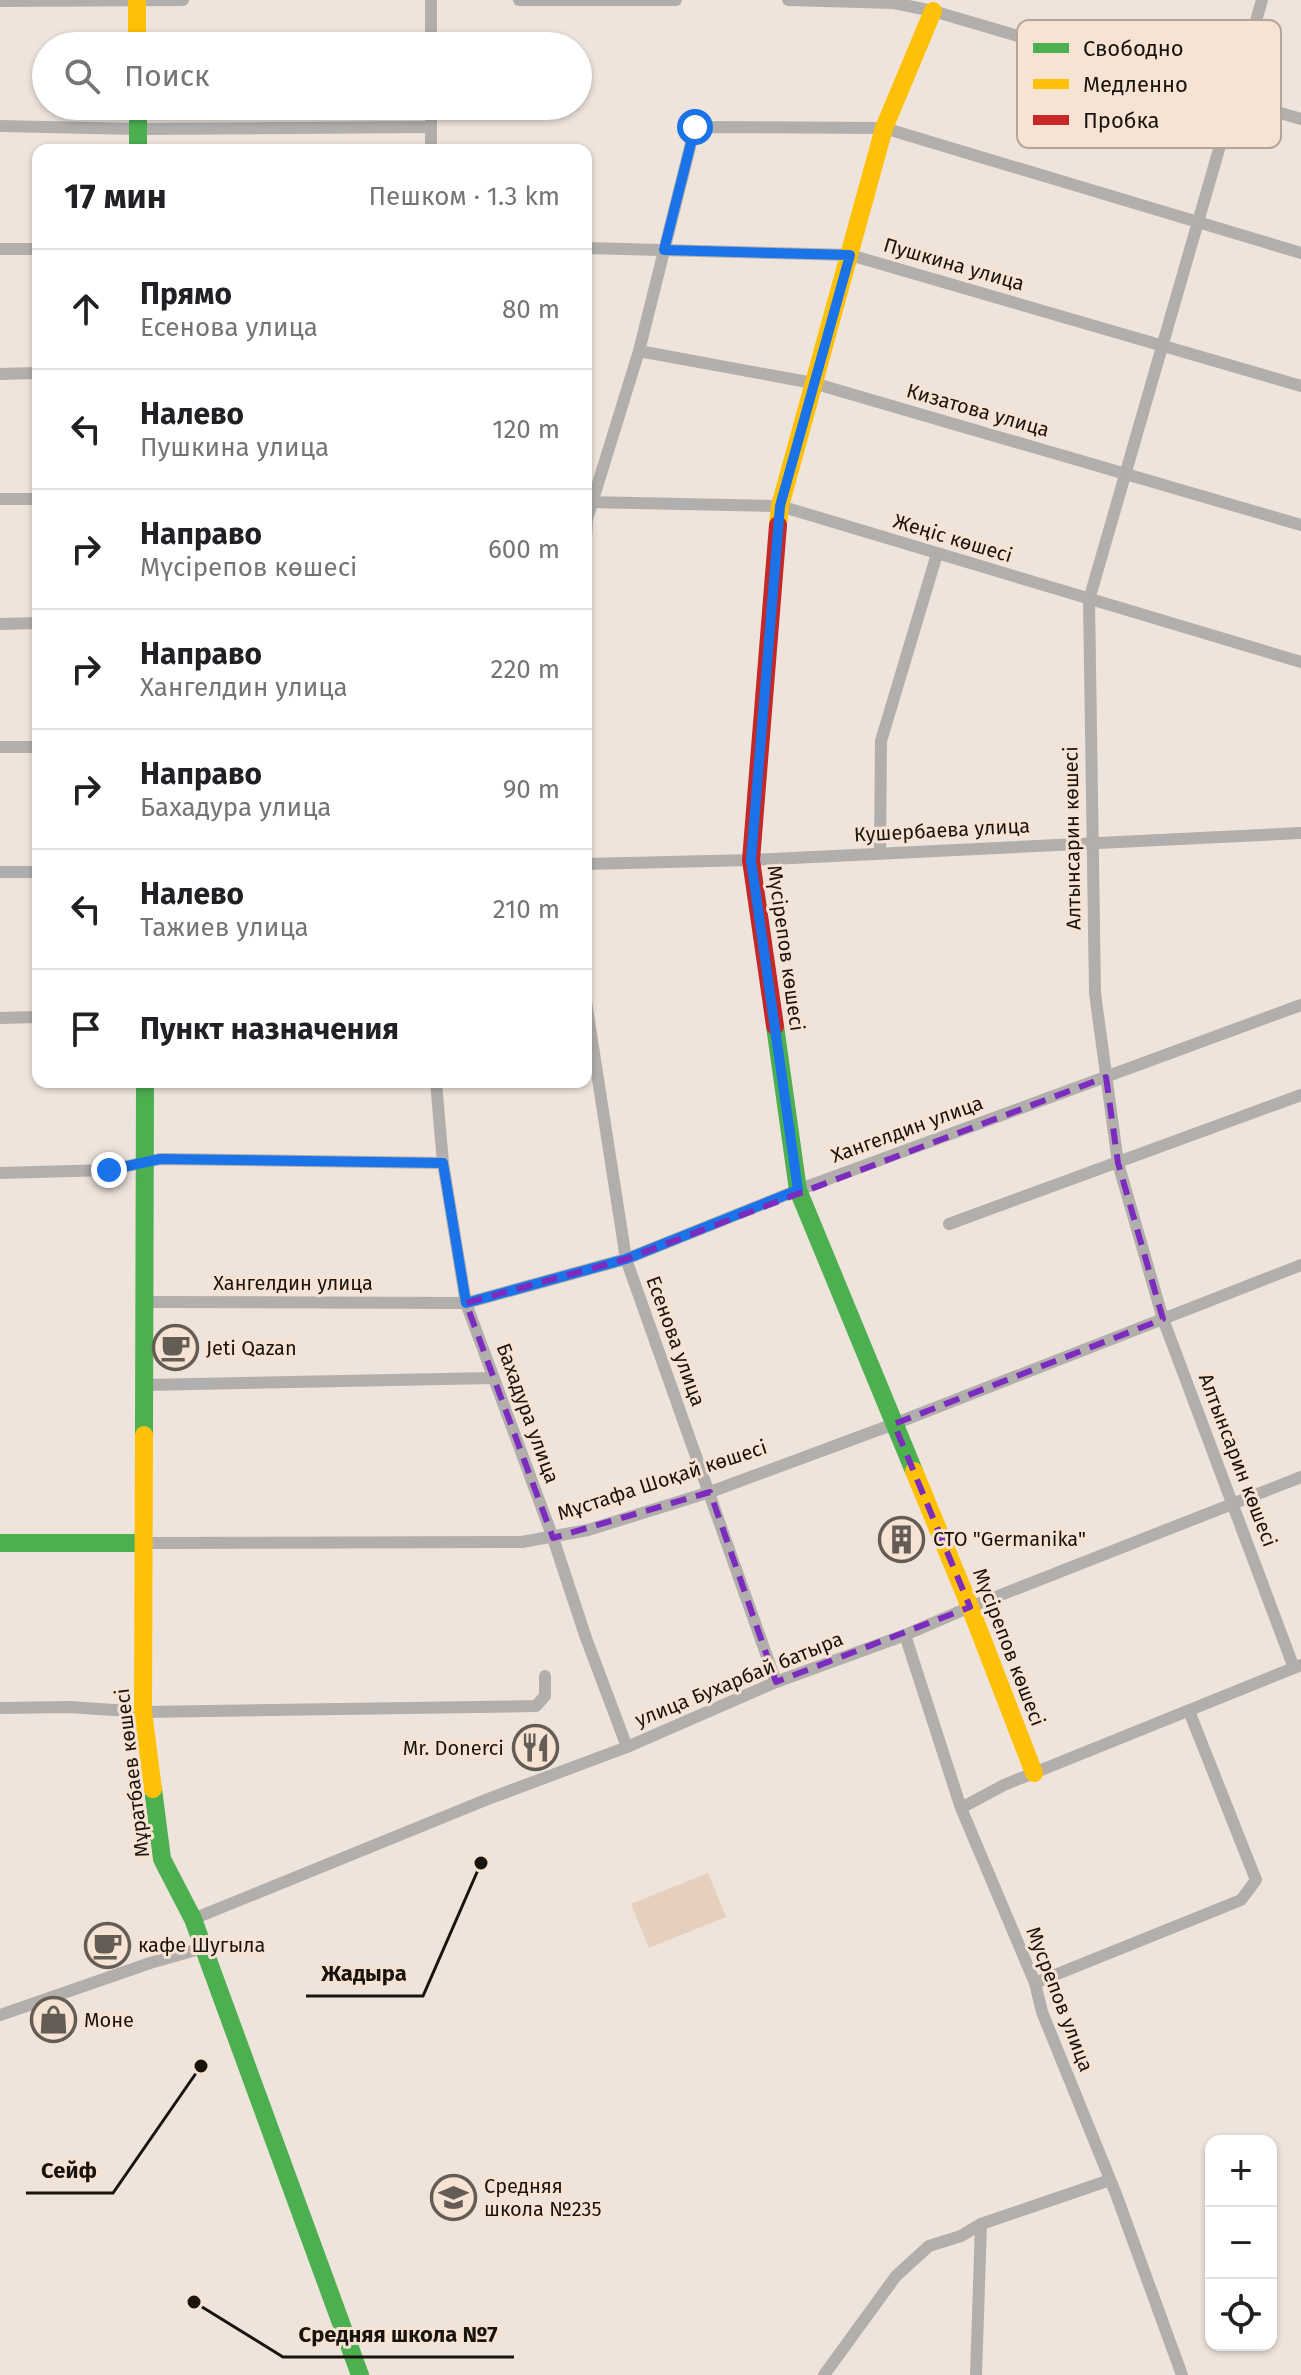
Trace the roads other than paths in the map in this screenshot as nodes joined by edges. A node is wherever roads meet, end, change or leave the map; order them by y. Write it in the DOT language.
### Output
graph roads {
  1 [pos="137,0"];
  2 [pos="183,0"];
  3 [pos="431,0"];
  4 [pos="519,0"];
  5 [pos="676,0"];
  6 [pos="788,0"];
  7 [pos="1262,0"];
  8 [pos="0,1"];
  9 [pos="933,11"];
  10 [pos="1256,20"];
  11 [pos="137,32"];
  12 [pos="431,32"];
  13 [pos="1017,36"];
  14 [pos="1281,113"];
  15 [pos="1301,119"];
  16 [pos="138,120"];
  17 [pos="431,120"];
  18 [pos="0,126"];
  19 [pos="431,127"];
  20 [pos="884,128"];
  21 [pos="138,129"];
  22 [pos="138,144"];
  23 [pos="431,144"];
  24 [pos="1219,148"];
  25 [pos="1198,222"];
  26 [pos="592,248"];
  27 [pos="0,249"];
  28 [pos="32,249"];
  29 [pos="664,250"];
  30 [pos="1301,253"];
  31 [pos="850,255"];
  32 [pos="1162,345"];
  33 [pos="639,351"];
  34 [pos="32,373"];
  35 [pos="0,374"];
  36 [pos="813,383"];
  37 [pos="1301,386"];
  38 [pos="1125,473"];
  39 [pos="592,496"];
  40 [pos="0,499"];
  41 [pos="32,499"];
  42 [pos="592,502"];
  43 [pos="780,506"];
  44 [pos="1301,525"];
  45 [pos="937,554"];
  46 [pos="1089,600"];
  47 [pos="32,623"];
  48 [pos="0,624"];
  49 [pos="1301,662"];
  50 [pos="0,747"];
  51 [pos="32,747"];
  52 [pos="1301,833"];
  53 [pos="1092,842"];
  54 [pos="880,853"];
  55 [pos="751,860"];
  56 [pos="592,864"];
  57 [pos="0,872"];
  58 [pos="32,872"];
  59 [pos="1301,1005"];
  60 [pos="32,1017"];
  61 [pos="0,1018"];
  62 [pos="592,1041"];
  63 [pos="1106,1077"];
  64 [pos="145,1088"];
  65 [pos="437,1088"];
  66 [pos="1301,1095"];
  67 [pos="145,1161"];
  68 [pos="443,1163"];
  69 [pos="1118,1163"];
  70 [pos="0,1173"];
  71 [pos="798,1190"];
  72 [pos="949,1224"];
  73 [pos="626,1259"];
  74 [pos="1301,1265"];
  75 [pos="144,1302"];
  76 [pos="466,1303"];
  77 [pos="1163,1319"];
  78 [pos="493,1378"];
  79 [pos="144,1385"];
  80 [pos="894,1424"];
  81 [pos="1301,1477"];
  82 [pos="710,1492"];
  83 [pos="1233,1504"];
  84 [pos="553,1538"];
  85 [pos="0,1543"];
  86 [pos="142,1543"];
  87 [pos="970,1607"];
  88 [pos="905,1635"];
  89 [pos="1298,1667"];
  90 [pos="545,1676"];
  91 [pos="776,1682"];
  92 [pos="0,1708"];
  93 [pos="1189,1711"];
  94 [pos="143,1712"];
  95 [pos="627,1747"];
  96 [pos="1034,1773"];
  97 [pos="961,1808"];
  98 [pos="193,1919"];
  99 [pos="203,1948"];
  100 [pos="1035,1983"];
  101 [pos="0,2015"];
  102 [pos="1110,2180"];
  103 [pos="981,2224"];
  104 [pos="360,2375"];
  105 [pos="824,2375"];
  106 [pos="976,2375"];
  107 [pos="1182,2375"];
  1 -- 2 [label="street"];
  1 -- 8 [label="street"];
  1 -- 11 [label="street"];
  3 -- 12 [label="street"];
  4 -- 5 [label="street"];
  6 -- 9 [label="street"];
  7 -- 10 [label="street, Алтынсарин көшесі"];
  9 -- 13 [label="street"];
  9 -- 20 [label="street, Мүсірепов көшесі"];
  14 -- 15 [label="street"];
  16 -- 21 [label="street"];
  17 -- 19 [label="street"];
  18 -- 21 [label="street"];
  19 -- 21 [label="street"];
  19 -- 23 [label="street"];
  20 -- 25 [label="street"];
  20 -- 29 [label="street"];
  20 -- 31 [label="street, Мүсірепов көшесі"];
  21 -- 22 [label="street"];
  24 -- 25 [label="street, Алтынсарин көшесі"];
  25 -- 30 [label="street"];
  25 -- 32 [label="street, Алтынсарин көшесі"];
  26 -- 29 [label="street, Пушкина улица"];
  27 -- 28 [label="street"];
  29 -- 31 [label="street, Пушкина улица"];
  29 -- 33 [label="street"];
  31 -- 32 [label="street, Пушкина улица"];
  31 -- 36 [label="street, Мүсірепов көшесі"];
  32 -- 37 [label="street, Пушкина улица"];
  32 -- 38 [label="street, Алтынсарин көшесі"];
  33 -- 36 [label="street, Кизатова улица"];
  33 -- 39 [label="street"];
  34 -- 35 [label="street"];
  36 -- 38 [label="street, Кизатова улица"];
  36 -- 43 [label="street, Мүсірепов көшесі"];
  38 -- 44 [label="street, Кизатова улица"];
  38 -- 46 [label="street, Алтынсарин көшесі"];
  40 -- 41 [label="street"];
  42 -- 43 [label="street, Жеңіс көшесі"];
  43 -- 45 [label="street, Жеңіс көшесі"];
  43 -- 55 [label="street, Мүсірепов көшесі"];
  45 -- 46 [label="street, Жеңіс көшесі"];
  45 -- 54 [label="street"];
  46 -- 49 [label="street, Жеңіс көшесі"];
  46 -- 53 [label="street, Алтынсарин көшесі"];
  47 -- 48 [label="street"];
  50 -- 51 [label="street"];
  52 -- 53 [label="street, Кушербаева улица"];
  53 -- 54 [label="street, Кушербаева улица"];
  53 -- 63 [label="street, Алтынсарин көшесі"];
  54 -- 55 [label="street, Кушербаева улица"];
  55 -- 56 [label="street, Кушербаева улица"];
  55 -- 71 [label="street, Мүсірепов көшесі"];
  57 -- 58 [label="street"];
  59 -- 63 [label="street, Хангелдин улица"];
  60 -- 61 [label="street"];
  62 -- 73 [label="street, Есенова улица"];
  63 -- 69 [label="street, Алтынсарин көшесі"];
  63 -- 71 [label="street, Хангелдин улица"];
  64 -- 67 [label="street, Мұратбаев көшесі"];
  65 -- 68 [label="street, Бахадура улица"];
  66 -- 69 [label="street"];
  67 -- 68 [label="street"];
  67 -- 70 [label="street"];
  67 -- 75 [label="street, Мұратбаев көшесі"];
  68 -- 76 [label="street, Бахадура улица"];
  69 -- 72 [label="street"];
  69 -- 77 [label="street, Алтынсарин көшесі"];
  71 -- 73 [label="street, Хангелдин улица"];
  71 -- 80 [label="street, Мүсірепов көшесі"];
  73 -- 76 [label="street, Хангелдин улица"];
  73 -- 82 [label="street, Есенова улица"];
  74 -- 77 [label="street, Мұстафа Шоқай көшесі"];
  75 -- 76 [label="street, Хангелдин улица"];
  75 -- 79 [label="street, Мұратбаев көшесі"];
  76 -- 78 [label="street, Бахадура улица"];
  77 -- 80 [label="street, Мұстафа Шоқай көшесі"];
  77 -- 83 [label="street, Алтынсарин көшесі"];
  78 -- 79 [label="street"];
  78 -- 84 [label="street, Бахадура улица"];
  79 -- 86 [label="street, Мұратбаев көшесі"];
  80 -- 82 [label="street, Мұстафа Шоқай көшесі"];
  80 -- 87 [label="street, Мүсірепов көшесі"];
  81 -- 83 [label="street, улица Бухарбай батыра"];
  82 -- 84 [label="street, Мұстафа Шоқай көшесі"];
  82 -- 91 [label="street, Есенова улица"];
  83 -- 87 [label="street, улица Бухарбай батыра"];
  83 -- 89 [label="street, Алтынсарин көшесі"];
  84 -- 86 [label="street, Мұстафа Шоқай көшесі"];
  84 -- 95 [label="street, Бахадура улица"];
  85 -- 86 [label="street, Мұстафа Шоқай көшесі"];
  86 -- 94 [label="street, Мұратбаев көшесі"];
  87 -- 88 [label="street, улица Бухарбай батыра"];
  87 -- 96 [label="street, Мүсірепов көшесі"];
  88 -- 91 [label="street, улица Бухарбай батыра"];
  88 -- 97 [label="street, Мусрепов улица"];
  89 -- 93 [label="street"];
  90 -- 94 [label="street"];
  91 -- 95 [label="street, улица Бухарбай батыра"];
  92 -- 94 [label="street"];
  93 -- 96 [label="street"];
  93 -- 100 [label="street"];
  94 -- 98 [label="street, Мұратбаев көшесі"];
  95 -- 98 [label="street, улица Бухарбай батыра"];
  96 -- 97 [label="street"];
  97 -- 100 [label="street, Мусрепов улица"];
  98 -- 99 [label="street, Мұратбаев көшесі"];
  99 -- 101 [label="street"];
  99 -- 104 [label="street, Мұратбаев көшесі"];
  100 -- 102 [label="street, Мусрепов улица"];
  102 -- 103 [label="street"];
  102 -- 107 [label="street, Мусрепов улица"];
  103 -- 105 [label="street"];
  103 -- 106 [label="street"];
}
